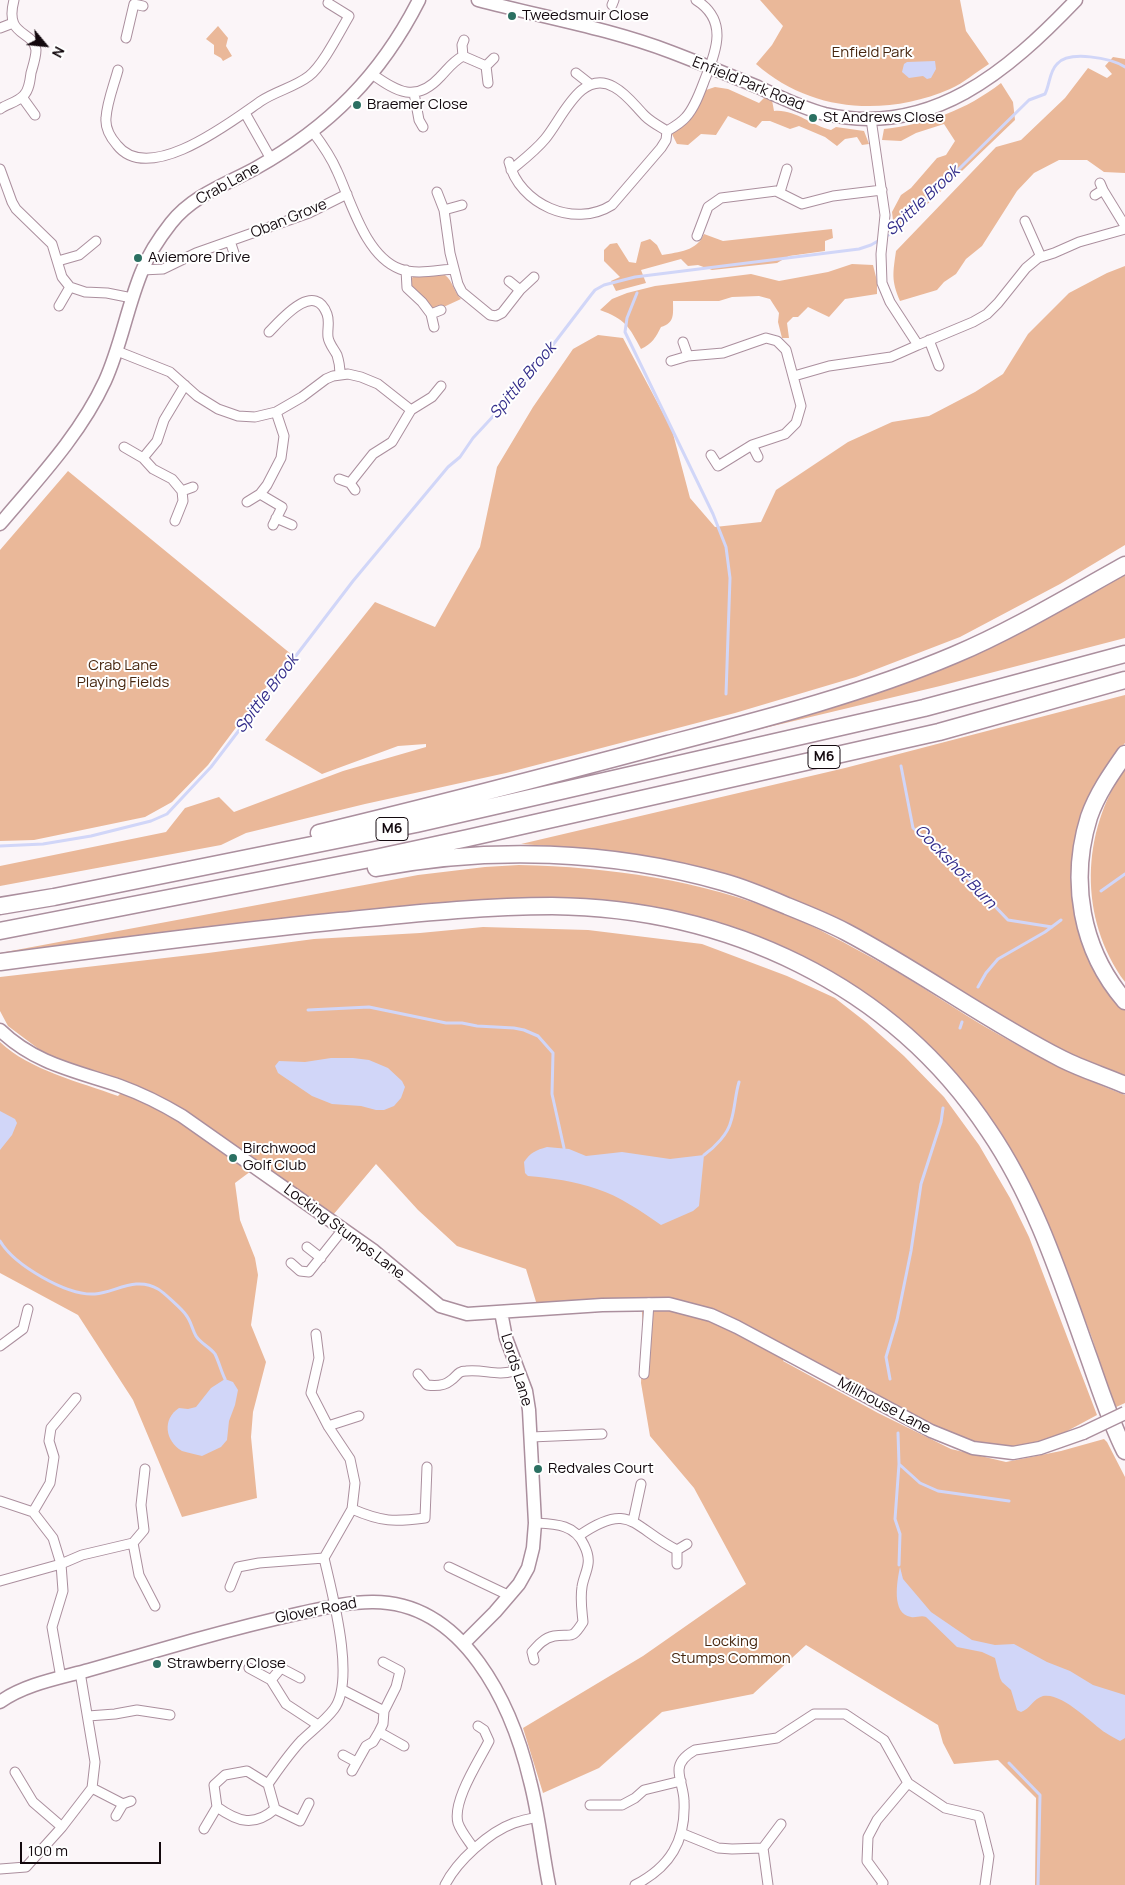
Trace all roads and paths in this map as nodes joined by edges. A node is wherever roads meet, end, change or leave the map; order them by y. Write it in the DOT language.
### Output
graph roads {
  1 [pos="14,0"];
  2 [pos="419,0"];
  3 [pos="478,0"];
  4 [pos="696,0"];
  5 [pos="1076,0"];
  6 [pos="328,3"];
  7 [pos="137,4"];
  8 [pos="13,24"];
  9 [pos="0,28"];
  10 [pos="126,38"];
  11 [pos="464,40"];
  12 [pos="463,56"];
  13 [pos="494,58"];
  14 [pos="486,66"];
  15 [pos="710,67"];
  16 [pos="118,70"];
  17 [pos="576,73"];
  18 [pos="372,74"];
  19 [pos="488,83"];
  20 [pos="590,84"];
  21 [pos="414,93"];
  22 [pos="22,97"];
  23 [pos="0,109"];
  24 [pos="245,113"];
  25 [pos="35,115"];
  26 [pos="871,119"];
  27 [pos="423,127"];
  28 [pos="667,131"];
  29 [pos="313,132"];
  30 [pos="271,159"];
  31 [pos="0,169"];
  32 [pos="787,169"];
  33 [pos="1099,189"];
  34 [pos="882,190"];
  35 [pos="437,192"];
  36 [pos="780,192"];
  37 [pos="346,194"];
  38 [pos="462,205"];
  39 [pos="444,210"];
  40 [pos="1025,221"];
  41 [pos="1125,228"];
  42 [pos="697,236"];
  43 [pos="96,241"];
  44 [pos="230,241"];
  45 [pos="235,256"];
  46 [pos="1041,257"];
  47 [pos="58,261"];
  48 [pos="454,269"];
  49 [pos="142,270"];
  50 [pos="406,270"];
  51 [pos="534,277"];
  52 [pos="509,281"];
  53 [pos="70,287"];
  54 [pos="520,290"];
  55 [pos="132,298"];
  56 [pos="59,306"];
  57 [pos="441,310"];
  58 [pos="431,314"];
  59 [pos="434,327"];
  60 [pos="269,331"];
  61 [pos="929,340"];
  62 [pos="682,342"];
  63 [pos="918,345"];
  64 [pos="117,351"];
  65 [pos="688,356"];
  66 [pos="671,361"];
  67 [pos="939,366"];
  68 [pos="340,374"];
  69 [pos="794,376"];
  70 [pos="185,385"];
  71 [pos="441,386"];
  72 [pos="411,410"];
  73 [pos="276,412"];
  74 [pos="752,445"];
  75 [pos="124,447"];
  76 [pos="711,455"];
  77 [pos="758,457"];
  78 [pos="144,458"];
  79 [pos="339,479"];
  80 [pos="193,486"];
  81 [pos="182,490"];
  82 [pos="260,494"];
  83 [pos="248,502"];
  84 [pos="175,521"];
  85 [pos="0,524"];
  86 [pos="292,525"];
  87 [pos="1125,565"];
  88 [pos="1125,654"];
  89 [pos="1125,680"];
  90 [pos="1125,754"];
  91 [pos="54,897"];
  92 [pos="0,906"];
  93 [pos="51,922"];
  94 [pos="0,931"];
  95 [pos="0,962"];
  96 [pos="1125,1001"];
  97 [pos="0,1030"];
  98 [pos="1125,1085"];
  99 [pos="344,1228"];
  100 [pos="307,1247"];
  101 [pos="321,1258"];
  102 [pos="290,1263"];
  103 [pos="649,1303"];
  104 [pos="28,1309"];
  105 [pos="501,1312"];
  106 [pos="316,1334"];
  107 [pos="0,1346"];
  108 [pos="518,1370"];
  109 [pos="418,1374"];
  110 [pos="644,1374"];
  111 [pos="76,1398"];
  112 [pos="1125,1413"];
  113 [pos="359,1416"];
  114 [pos="328,1426"];
  115 [pos="602,1434"];
  116 [pos="531,1437"];
  117 [pos="1125,1451"];
  118 [pos="427,1467"];
  119 [pos="145,1469"];
  120 [pos="641,1484"];
  121 [pos="0,1501"];
  122 [pos="352,1510"];
  123 [pos="33,1512"];
  124 [pos="633,1521"];
  125 [pos="534,1522"];
  126 [pos="580,1536"];
  127 [pos="133,1542"];
  128 [pos="687,1544"];
  129 [pos="677,1550"];
  130 [pos="324,1558"];
  131 [pos="61,1564"];
  132 [pos="677,1564"];
  133 [pos="449,1568"];
  134 [pos="0,1581"];
  135 [pos="230,1587"];
  136 [pos="510,1596"];
  137 [pos="155,1606"];
  138 [pos="334,1606"];
  139 [pos="464,1643"];
  140 [pos="534,1660"];
  141 [pos="383,1662"];
  142 [pos="249,1668"];
  143 [pos="80,1672"];
  144 [pos="61,1678"];
  145 [pos="300,1678"];
  146 [pos="271,1680"];
  147 [pos="342,1690"];
  148 [pos="0,1702"];
  149 [pos="384,1711"];
  150 [pos="170,1715"];
  151 [pos="88,1716"];
  152 [pos="318,1724"];
  153 [pos="478,1726"];
  154 [pos="379,1732"];
  155 [pos="404,1746"];
  156 [pos="343,1755"];
  157 [pos="356,1762"];
  158 [pos="352,1771"];
  159 [pos="15,1772"];
  160 [pos="681,1781"];
  161 [pos="908,1783"];
  162 [pos="268,1784"];
  163 [pos="92,1788"];
  164 [pos="309,1803"];
  165 [pos="590,1805"];
  166 [pos="217,1807"];
  167 [pos="275,1809"];
  168 [pos="116,1816"];
  169 [pos="537,1817"];
  170 [pos="781,1824"];
  171 [pos="62,1827"];
  172 [pos="204,1828"];
  173 [pos="681,1833"];
  174 [pos="763,1848"];
  175 [pos="474,1849"];
  176 [pos="0,1869"];
  177 [pos="445,1885"];
  178 [pos="549,1885"];
  179 [pos="635,1885"];
  180 [pos="768,1885"];
  181 [pos="882,1885"];
  182 [pos="985,1885"];
  1 -- 8 [label="street"];
  2 -- 18 [label="street, Crab Lane"];
  3 -- 15 [label="street, Enfield Park Road"];
  4 -- 15 [label="street"];
  5 -- 26 [label="street, Enfield Park Road"];
  6 -- 24 [label="street"];
  7 -- 10 [label="street"];
  8 -- 9 [label="street"];
  8 -- 22 [label="street"];
  11 -- 12 [label="street"];
  12 -- 14 [label="street"];
  12 -- 21 [label="street"];
  13 -- 14 [label="street"];
  14 -- 19 [label="street"];
  15 -- 26 [label="street, Enfield Park Road"];
  15 -- 28 [label="street"];
  16 -- 24 [label="street"];
  17 -- 20 [label="street"];
  18 -- 21 [label="street"];
  18 -- 29 [label="street, Crab Lane"];
  20 -- 28 [label="street"];
  20 -- 28 [label="street"];
  21 -- 27 [label="street"];
  22 -- 23 [label="street"];
  22 -- 25 [label="street"];
  24 -- 30 [label="street"];
  26 -- 34 [label="street"];
  29 -- 30 [label="street, Crab Lane"];
  29 -- 37 [label="street, Oban Grove"];
  30 -- 49 [label="street, Crab Lane"];
  31 -- 47 [label="street"];
  32 -- 36 [label="street"];
  33 -- 41 [label="street"];
  34 -- 36 [label="street"];
  34 -- 63 [label="street"];
  35 -- 39 [label="street"];
  36 -- 42 [label="street"];
  37 -- 44 [label="street, Oban Grove"];
  37 -- 50 [label="street, Oban Grove"];
  38 -- 39 [label="street"];
  39 -- 48 [label="street"];
  40 -- 46 [label="street"];
  41 -- 46 [label="street"];
  43 -- 47 [label="street"];
  44 -- 45 [label="street"];
  44 -- 49 [label="street, Oban Grove"];
  46 -- 61 [label="street"];
  47 -- 53 [label="street"];
  48 -- 50 [label="street"];
  48 -- 54 [label="street"];
  49 -- 55 [label="street, Crab Lane"];
  50 -- 58 [label="street"];
  51 -- 54 [label="street"];
  52 -- 54 [label="street"];
  53 -- 55 [label="street"];
  53 -- 56 [label="street"];
  55 -- 64 [label="street, Crab Lane"];
  57 -- 58 [label="street"];
  58 -- 59 [label="street"];
  60 -- 68 [label="street"];
  61 -- 63 [label="street"];
  61 -- 67 [label="street"];
  62 -- 65 [label="street"];
  63 -- 69 [label="street"];
  64 -- 70 [label="street"];
  64 -- 85 [label="street, Crab Lane"];
  65 -- 66 [label="street"];
  65 -- 69 [label="street"];
  68 -- 72 [label="street"];
  68 -- 73 [label="street"];
  69 -- 74 [label="street"];
  70 -- 73 [label="street"];
  70 -- 78 [label="street"];
  71 -- 72 [label="street"];
  72 -- 79 [label="street"];
  73 -- 82 [label="street"];
  74 -- 76 [label="street"];
  74 -- 77 [label="street"];
  75 -- 78 [label="street"];
  78 -- 81 [label="street"];
  80 -- 81 [label="street"];
  81 -- 84 [label="street"];
  82 -- 83 [label="street"];
  82 -- 86 [label="street"];
  87 -- 91 [label="highway"];
  88 -- 91 [label="highway, M6"];
  89 -- 93 [label="highway, M6"];
  90 -- 96 [label="highway"];
  91 -- 92 [label="highway, M6"];
  93 -- 94 [label="highway, M6"];
  93 -- 98 [label="highway"];
  95 -- 117 [label="highway"];
  97 -- 99 [label="street, Locking Stumps Lane"];
  99 -- 101 [label="street"];
  99 -- 105 [label="street, Locking Stumps Lane"];
  100 -- 101 [label="street"];
  101 -- 102 [label="street"];
  103 -- 105 [label="street, Locking Stumps Lane"];
  103 -- 110 [label="street"];
  103 -- 112 [label="street, Millhouse Lane, bridge"];
  104 -- 107 [label="street"];
  105 -- 108 [label="street, Lords Lane"];
  106 -- 114 [label="street"];
  108 -- 109 [label="street"];
  108 -- 116 [label="street, Lords Lane"];
  111 -- 123 [label="street"];
  113 -- 114 [label="street"];
  114 -- 122 [label="street"];
  115 -- 116 [label="street"];
  116 -- 125 [label="street, Lords Lane"];
  118 -- 122 [label="street"];
  119 -- 127 [label="street"];
  120 -- 124 [label="street"];
  121 -- 123 [label="street"];
  122 -- 130 [label="street"];
  123 -- 131 [label="street"];
  124 -- 126 [label="street"];
  124 -- 129 [label="street"];
  125 -- 126 [label="street"];
  125 -- 136 [label="street, Lords Lane"];
  126 -- 140 [label="street"];
  127 -- 131 [label="street"];
  127 -- 137 [label="street"];
  128 -- 129 [label="street"];
  129 -- 132 [label="street"];
  130 -- 135 [label="street"];
  130 -- 138 [label="street"];
  131 -- 134 [label="street"];
  131 -- 144 [label="street"];
  133 -- 136 [label="street"];
  136 -- 139 [label="street, Lords Lane"];
  138 -- 139 [label="street, Glover Road"];
  138 -- 143 [label="street, Glover Road"];
  138 -- 147 [label="street"];
  139 -- 169 [label="street, Glover Road"];
  141 -- 149 [label="street"];
  142 -- 146 [label="street"];
  143 -- 144 [label="street, Glover Road"];
  143 -- 151 [label="street"];
  144 -- 148 [label="street, Glover Road"];
  145 -- 146 [label="street"];
  146 -- 152 [label="street"];
  147 -- 149 [label="street"];
  147 -- 152 [label="street"];
  149 -- 154 [label="street"];
  150 -- 151 [label="street"];
  151 -- 163 [label="street"];
  152 -- 162 [label="street"];
  153 -- 175 [label="street"];
  154 -- 155 [label="street"];
  154 -- 157 [label="street"];
  156 -- 157 [label="street"];
  157 -- 158 [label="street"];
  159 -- 171 [label="street"];
  160 -- 161 [label="street"];
  160 -- 165 [label="street"];
  160 -- 173 [label="street"];
  161 -- 181 [label="street"];
  161 -- 182 [label="street"];
  162 -- 166 [label="street"];
  162 -- 167 [label="street"];
  163 -- 168 [label="street"];
  163 -- 171 [label="street"];
  164 -- 167 [label="street"];
  166 -- 167 [label="street"];
  166 -- 172 [label="street"];
  169 -- 175 [label="street"];
  169 -- 178 [label="street, Glover Road"];
  170 -- 174 [label="street"];
  171 -- 176 [label="street"];
  173 -- 174 [label="street"];
  173 -- 179 [label="street"];
  174 -- 180 [label="street"];
  175 -- 177 [label="street"];
}
